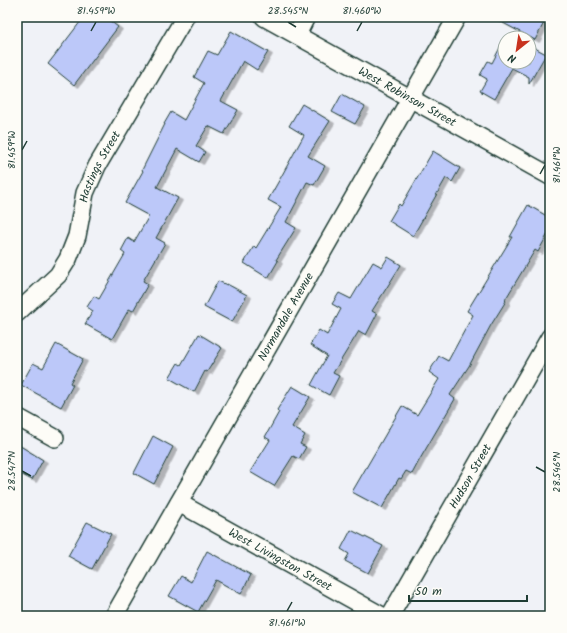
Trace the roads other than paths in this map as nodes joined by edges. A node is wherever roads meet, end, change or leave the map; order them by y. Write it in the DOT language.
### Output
graph roads {
  1 [pos="185,17"];
  2 [pos="264,17"];
  3 [pos="306,17"];
  4 [pos="457,17"];
  5 [pos="297,35"];
  6 [pos="410,98"];
  7 [pos="550,176"];
  8 [pos="17,314"];
  9 [pos="550,337"];
  10 [pos="17,417"];
  11 [pos="54,438"];
  12 [pos="179,502"];
  13 [pos="114,616"];
  14 [pos="382,616"];
  15 [pos="390,616"];
  1 -- 8 [label="street, Hastings Street"];
  2 -- 5 [label="street, West Robinson Street"];
  3 -- 5 [label="street"];
  4 -- 6 [label="street, Normandale Avenue"];
  5 -- 6 [label="street, West Robinson Street"];
  6 -- 7 [label="street, West Robinson Street"];
  6 -- 12 [label="street, Normandale Avenue"];
  9 -- 15 [label="street, Hudson Street"];
  10 -- 11 [label="street"];
  12 -- 13 [label="street, Normandale Avenue"];
  12 -- 14 [label="street, West Livingston Street"];
}
